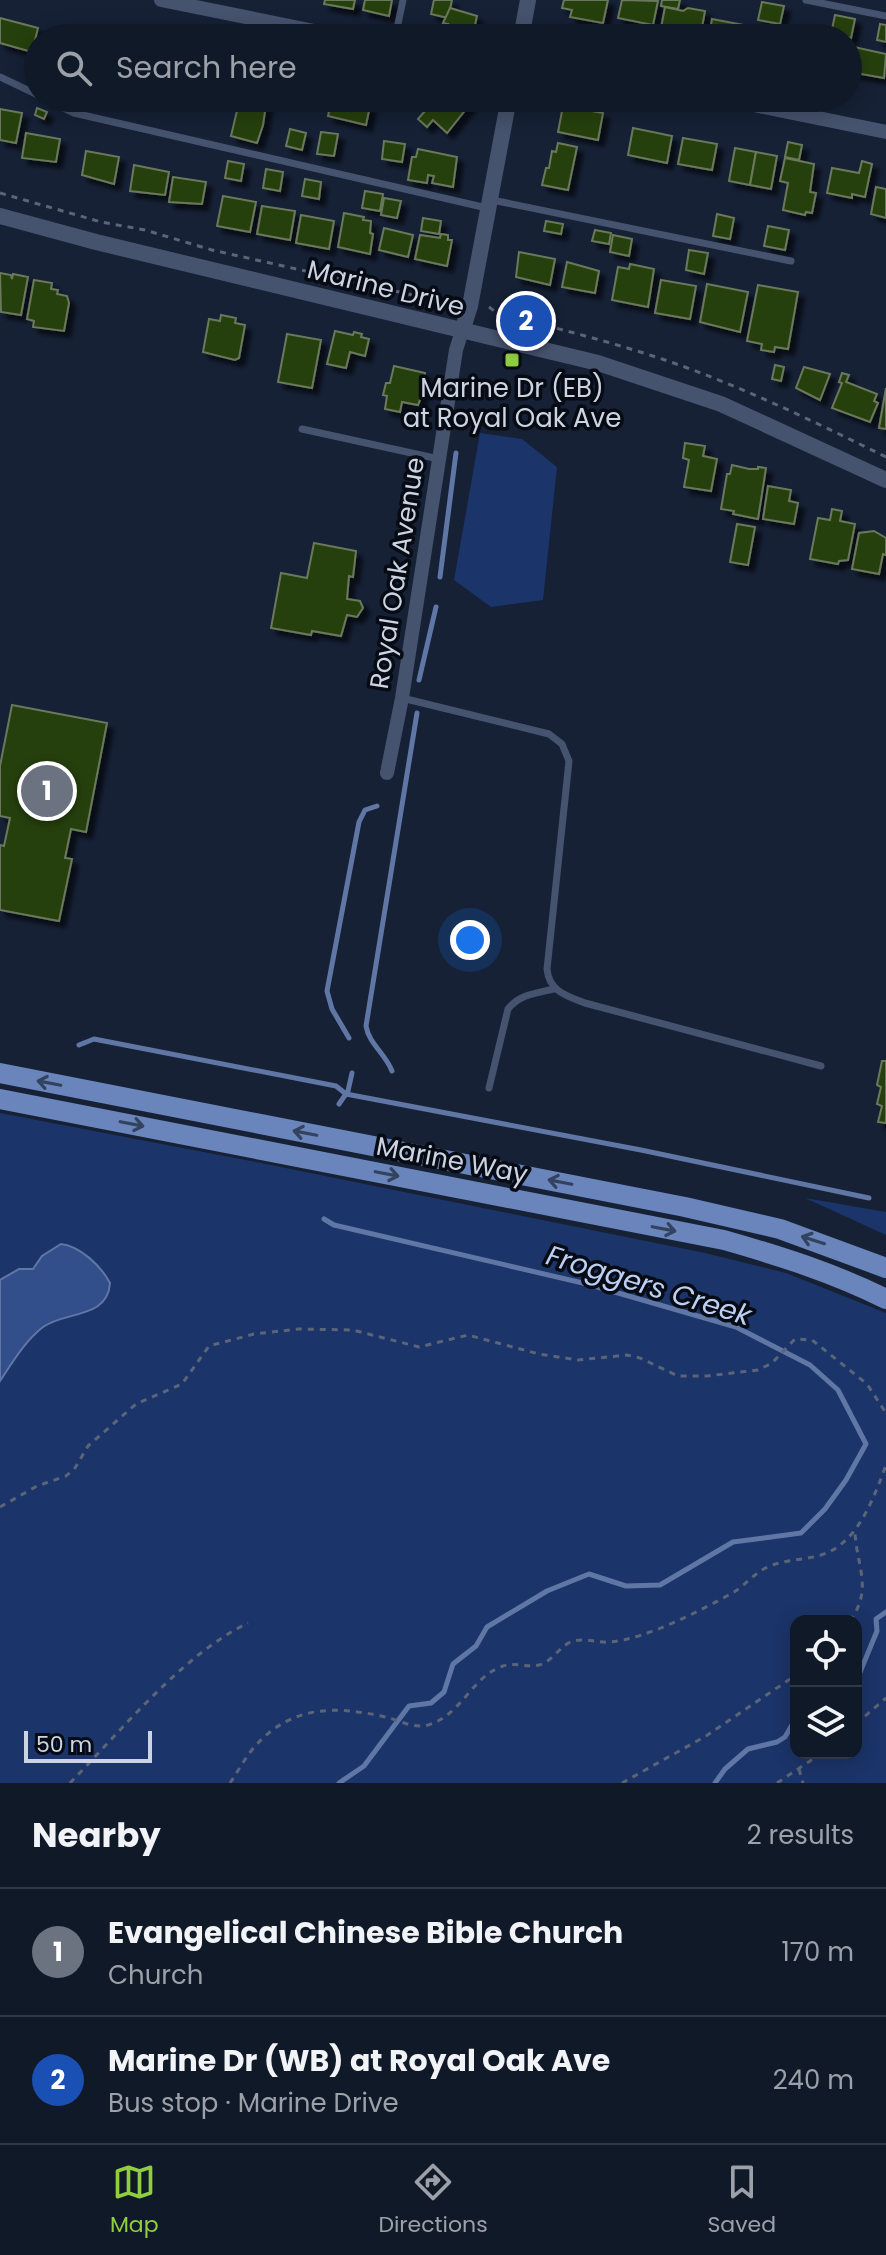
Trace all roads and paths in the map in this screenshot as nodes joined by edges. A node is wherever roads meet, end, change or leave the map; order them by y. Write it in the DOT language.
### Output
graph roads {
  1 [pos="161,0"];
  2 [pos="403,0"];
  3 [pos="528,0"];
  4 [pos="806,0"];
  5 [pos="886,16"];
  6 [pos="280,24"];
  7 [pos="398,24"];
  8 [pos="524,24"];
  9 [pos="0,77"];
  10 [pos="24,89"];
  11 [pos="72,112"];
  12 [pos="506,112"];
  13 [pos="788,112"];
  14 [pos="886,132"];
  15 [pos="0,193"];
  16 [pos="489,204"];
  17 [pos="0,216"];
  18 [pos="791,261"];
  19 [pos="441,307"];
  20 [pos="462,331"];
  21 [pos="302,429"];
  22 [pos="439,459"];
  23 [pos="886,480"];
  24 [pos="402,698"];
  25 [pos="387,773"];
  26 [pos="554,989"];
  27 [pos="821,1066"];
  28 [pos="0,1073"];
  29 [pos="489,1088"];
  30 [pos="0,1099"];
  31 [pos="886,1268"];
  32 [pos="886,1299"];
  33 [pos="886,1413"];
  34 [pos="886,1465"];
  35 [pos="0,1507"];
  36 [pos="855,1529"];
  37 [pos="854,1615"];
  38 [pos="248,1623"];
  39 [pos="790,1679"];
  40 [pos="886,1698"];
  41 [pos="862,1719"];
  42 [pos="813,1759"];
  43 [pos="799,1769"];
  44 [pos="70,1783"];
  45 [pos="230,1783"];
  46 [pos="622,1783"];
  47 [pos="777,1783"];
  48 [pos="803,1783"];
  1 -- 6 [label="street"];
  2 -- 7 [label="lane"];
  3 -- 8 [label="street"];
  4 -- 5 [label="lane"];
  9 -- 10 [label="lane"];
  11 -- 16 [label="lane"];
  12 -- 16 [label="street, Royal Oak Avenue"];
  13 -- 14 [label="street"];
  15 -- 19 [label="path"];
  16 -- 18 [label="lane"];
  16 -- 20 [label="street, Royal Oak Avenue"];
  17 -- 20 [label="street, Marine Drive"];
  20 -- 22 [label="street, Royal Oak Avenue"];
  20 -- 23 [label="street, Marine Drive"];
  21 -- 22 [label="lane"];
  22 -- 24 [label="street, Royal Oak Avenue"];
  24 -- 25 [label="street, Royal Oak Avenue"];
  24 -- 26 [label="lane"];
  26 -- 27 [label="lane"];
  26 -- 29 [label="lane"];
  31 -- 28 [label="main road, Marine Way, one-way"];
  30 -- 32 [label="main road, Marine Way, one-way"];
  33 -- 35 [label="path"];
  34 -- 36 [label="path"];
  36 -- 37 [label="path"];
  36 -- 45 [label="path"];
  38 -- 44 [label="path"];
  39 -- 46 [label="path"];
  40 -- 41 [label="path"];
  42 -- 43 [label="path"];
  43 -- 47 [label="path"];
  43 -- 48 [label="path"];
}
